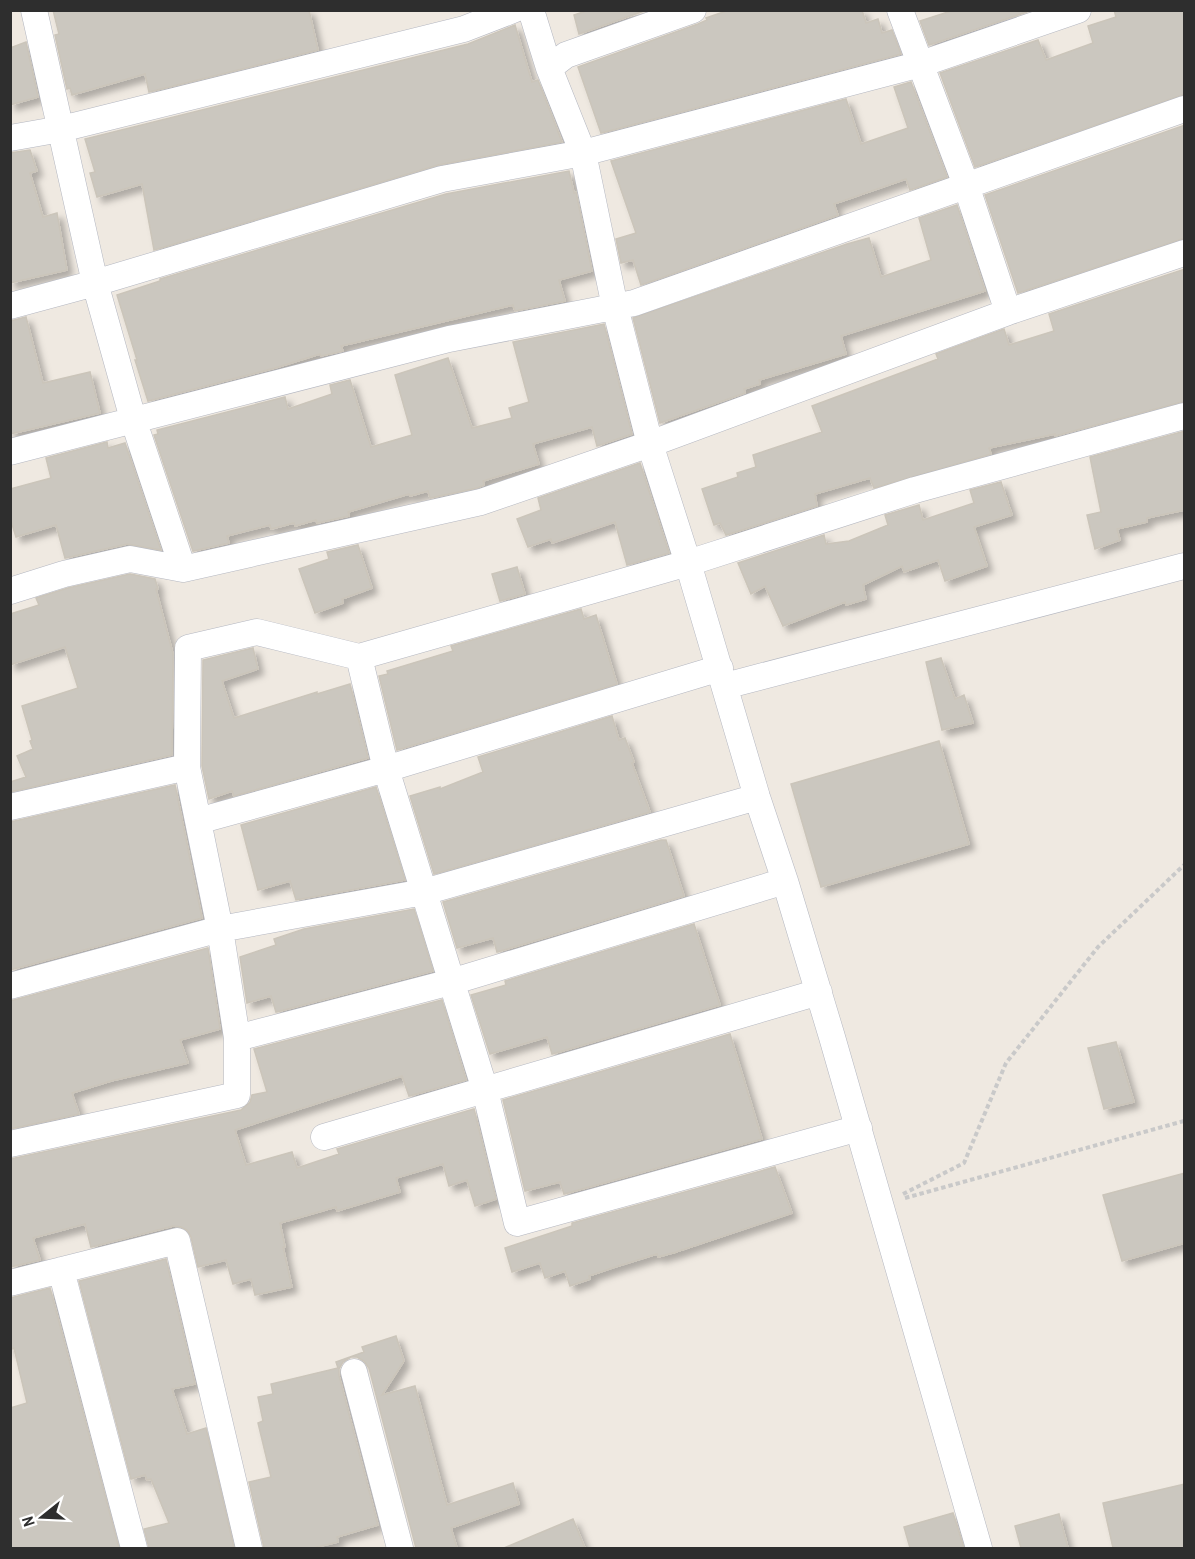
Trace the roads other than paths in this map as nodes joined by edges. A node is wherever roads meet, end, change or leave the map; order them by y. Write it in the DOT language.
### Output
graph roads {
  1 [pos="34,10"];
  2 [pos="513,10"];
  3 [pos="531,10"];
  4 [pos="693,10"];
  5 [pos="900,10"];
  6 [pos="1078,10"];
  7 [pos="921,64"];
  8 [pos="549,68"];
  9 [pos="1185,109"];
  10 [pos="61,129"];
  11 [pos="10,138"];
  12 [pos="582,153"];
  13 [pos="966,185"];
  14 [pos="1185,253"];
  15 [pos="95,284"];
  16 [pos="10,306"];
  17 [pos="615,307"];
  18 [pos="1008,312"];
  19 [pos="1185,416"];
  20 [pos="133,419"];
  21 [pos="650,444"];
  22 [pos="10,452"];
  23 [pos="688,563"];
  24 [pos="1185,566"];
  25 [pos="183,569"];
  26 [pos="10,591"];
  27 [pos="359,657"];
  28 [pos="722,677"];
  29 [pos="187,767"];
  30 [pos="386,769"];
  31 [pos="757,797"];
  32 [pos="10,807"];
  33 [pos="198,821"];
  34 [pos="785,881"];
  35 [pos="424,892"];
  36 [pos="220,929"];
  37 [pos="452,982"];
  38 [pos="10,986"];
  39 [pos="819,992"];
  40 [pos="237,1038"];
  41 [pos="484,1090"];
  42 [pos="859,1128"];
  43 [pos="324,1137"];
  44 [pos="10,1144"];
  45 [pos="61,1270"];
  46 [pos="10,1283"];
  47 [pos="354,1372"];
  48 [pos="134,1548"];
  49 [pos="249,1548"];
  50 [pos="400,1548"];
  51 [pos="979,1548"];
  1 -- 10 [label="street"];
  2 -- 10 [label="street"];
  3 -- 8 [label="street"];
  4 -- 8 [label="street"];
  5 -- 7 [label="street"];
  6 -- 7 [label="street"];
  7 -- 12 [label="street"];
  7 -- 13 [label="street"];
  8 -- 12 [label="street"];
  9 -- 13 [label="street"];
  10 -- 11 [label="street"];
  10 -- 15 [label="street"];
  12 -- 15 [label="street"];
  12 -- 17 [label="street"];
  13 -- 17 [label="street"];
  13 -- 18 [label="street"];
  14 -- 18 [label="street"];
  15 -- 16 [label="street"];
  15 -- 20 [label="street"];
  17 -- 20 [label="street"];
  17 -- 21 [label="street"];
  18 -- 21 [label="street"];
  19 -- 23 [label="street"];
  20 -- 22 [label="street"];
  20 -- 25 [label="street"];
  21 -- 23 [label="street"];
  21 -- 25 [label="street"];
  23 -- 27 [label="street"];
  23 -- 28 [label="street"];
  24 -- 28 [label="street"];
  25 -- 26 [label="street"];
  27 -- 29 [label="street"];
  27 -- 30 [label="street"];
  28 -- 30 [label="street"];
  28 -- 31 [label="street"];
  29 -- 32 [label="street"];
  29 -- 33 [label="street"];
  30 -- 33 [label="street"];
  30 -- 35 [label="street"];
  31 -- 34 [label="street"];
  31 -- 35 [label="street"];
  33 -- 36 [label="street"];
  34 -- 37 [label="street"];
  34 -- 39 [label="street"];
  35 -- 36 [label="street"];
  35 -- 37 [label="street"];
  36 -- 38 [label="street"];
  36 -- 40 [label="street"];
  37 -- 40 [label="street"];
  37 -- 41 [label="street"];
  39 -- 41 [label="street"];
  39 -- 42 [label="street"];
  40 -- 44 [label="street"];
  41 -- 42 [label="street"];
  41 -- 43 [label="street"];
  42 -- 51 [label="street"];
  45 -- 46 [label="street"];
  45 -- 48 [label="street"];
  45 -- 49 [label="street"];
  47 -- 50 [label="street"];
}
